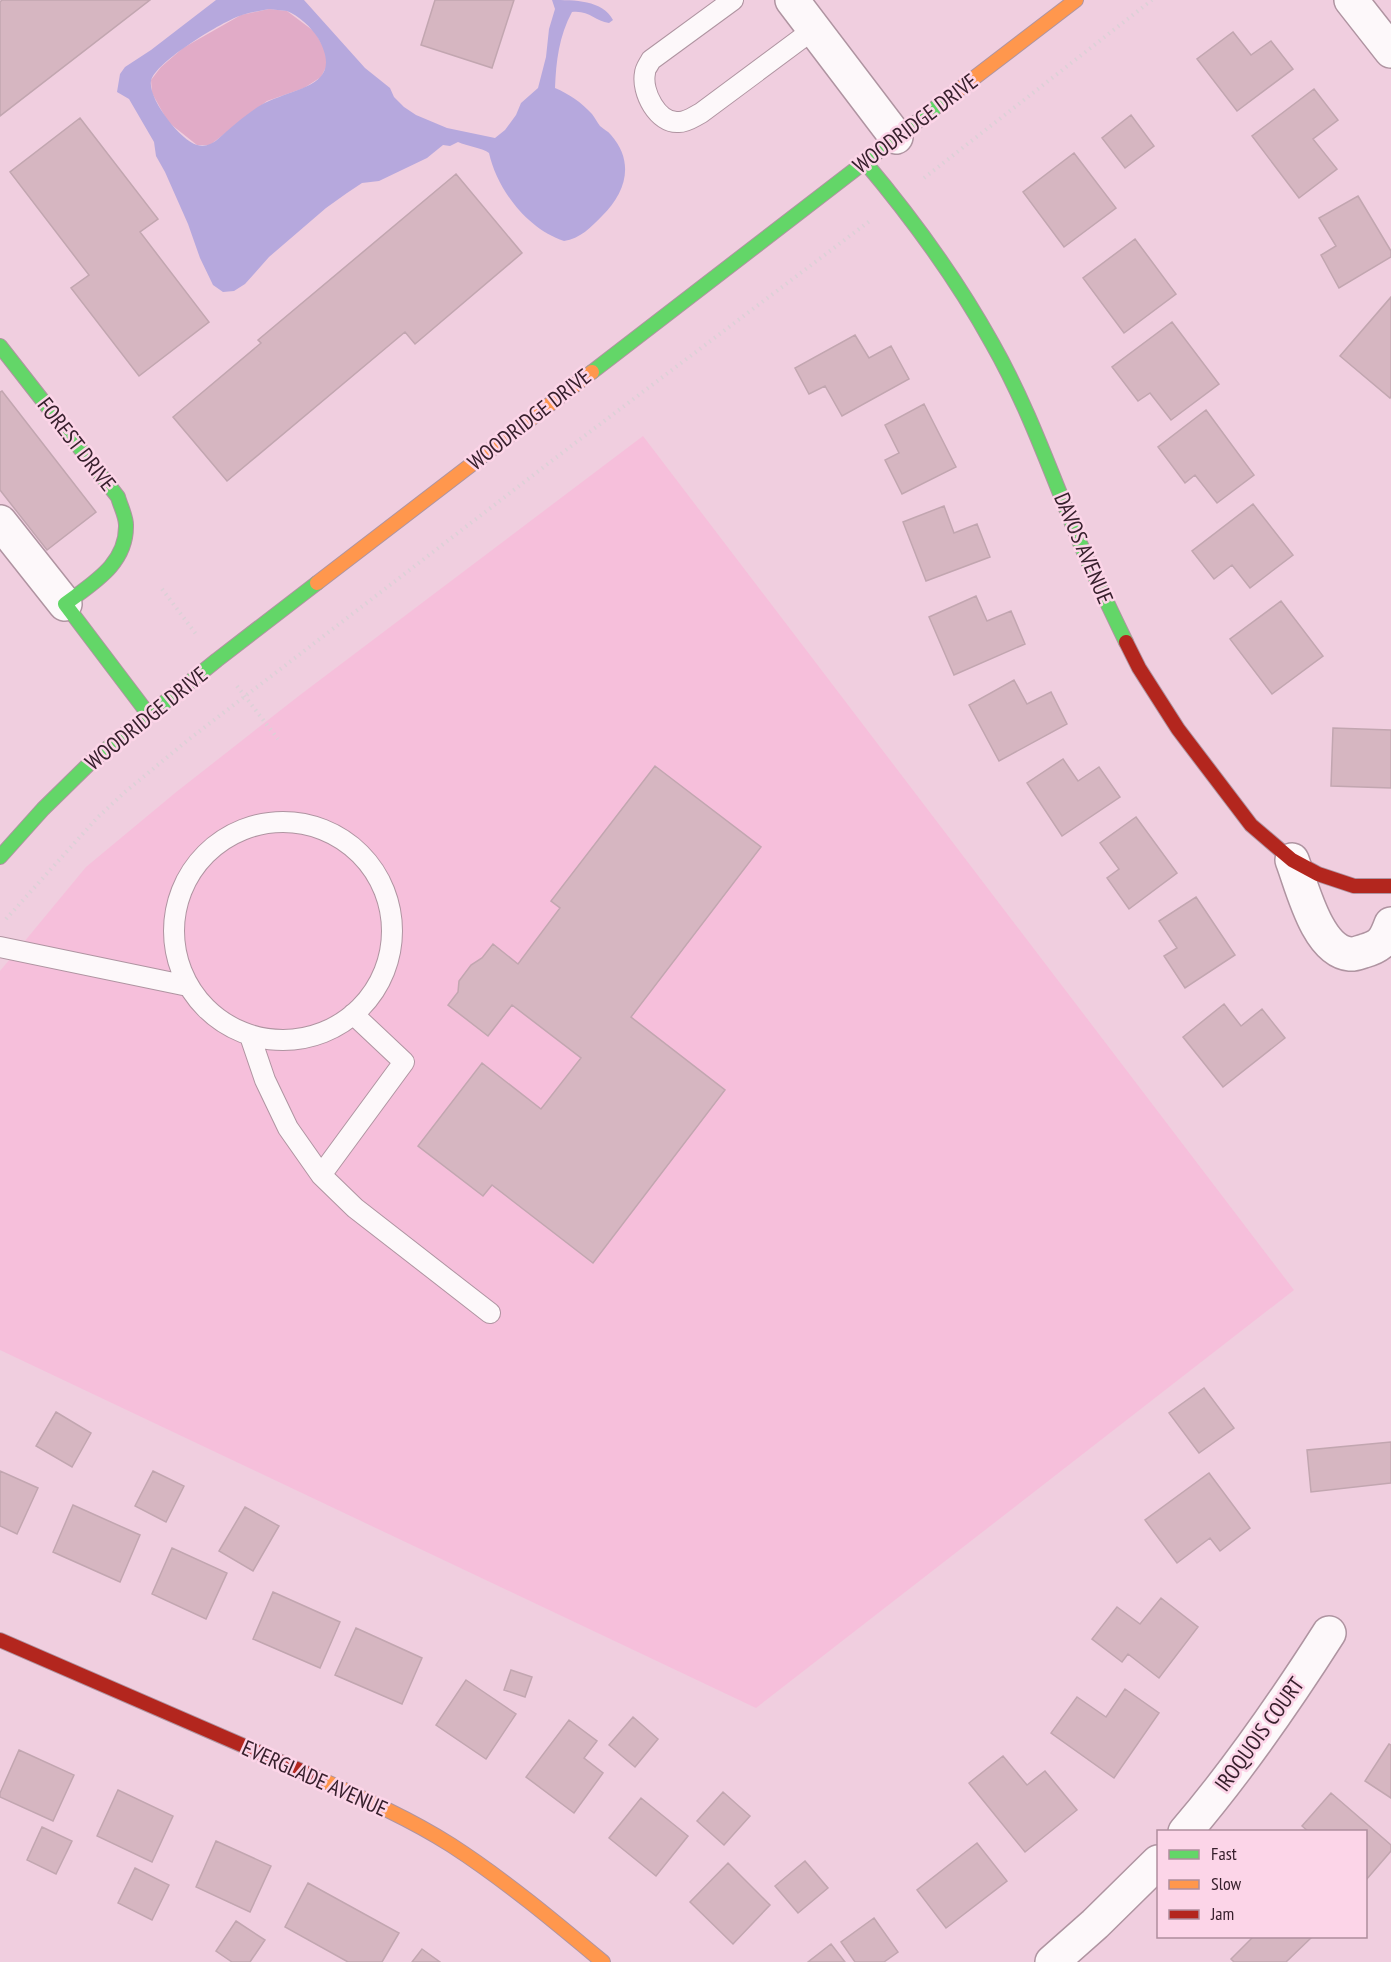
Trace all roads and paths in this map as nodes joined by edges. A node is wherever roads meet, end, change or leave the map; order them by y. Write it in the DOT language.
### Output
graph roads {
  1 [pos="733,0"];
  2 [pos="792,0"];
  3 [pos="1076,0"];
  4 [pos="1152,0"];
  5 [pos="1351,0"];
  6 [pos="814,29"];
  7 [pos="1391,51"];
  8 [pos="896,137"];
  9 [pos="864,161"];
  10 [pos="933,172"];
  11 [pos="865,224"];
  12 [pos="0,346"];
  13 [pos="0,522"];
  14 [pos="162,589"];
  15 [pos="65,604"];
  16 [pos="199,638"];
  17 [pos="234,683"];
  18 [pos="244,696"];
  19 [pos="149,715"];
  20 [pos="278,739"];
  21 [pos="0,857"];
  22 [pos="1292,860"];
  23 [pos="1391,886"];
  24 [pos="1391,924"];
  25 [pos="0,927"];
  26 [pos="0,947"];
  27 [pos="188,986"];
  28 [pos="353,1014"];
  29 [pos="250,1036"];
  30 [pos="321,1175"];
  31 [pos="490,1313"];
  32 [pos="1329,1633"];
  33 [pos="0,1640"];
  34 [pos="1187,1830"];
  35 [pos="1157,1863"];
  36 [pos="603,1962"];
  37 [pos="1052,1962"];
  1 -- 6 [label="lane"];
  2 -- 6 [label="street"];
  3 -- 8 [label="street, WOODRIDGE DRIVE"];
  4 -- 10 [label="path"];
  5 -- 7 [label="street"];
  6 -- 8 [label="street"];
  8 -- 9 [label="street, WOODRIDGE DRIVE"];
  9 -- 19 [label="street, WOODRIDGE DRIVE"];
  9 -- 22 [label="street, DAVOS AVENUE"];
  11 -- 18 [label="path"];
  12 -- 15 [label="street, FOREST DRIVE"];
  13 -- 15 [label="street"];
  14 -- 16 [label="path"];
  15 -- 19 [label="street"];
  17 -- 18 [label="path"];
  18 -- 20 [label="path"];
  18 -- 25 [label="path"];
  19 -- 21 [label="street, WOODRIDGE DRIVE"];
  22 -- 23 [label="street, DAVOS AVENUE"];
  22 -- 24 [label="street"];
  26 -- 27 [label="lane"];
  27 -- 28 [label="lane"];
  27 -- 29 [label="lane"];
  28 -- 29 [label="lane"];
  28 -- 30 [label="lane"];
  29 -- 30 [label="lane"];
  30 -- 31 [label="lane"];
  32 -- 34 [label="street, IROQUOIS COURT"];
  33 -- 36 [label="street, EVERGLADE AVENUE"];
  35 -- 37 [label="street"];
}
